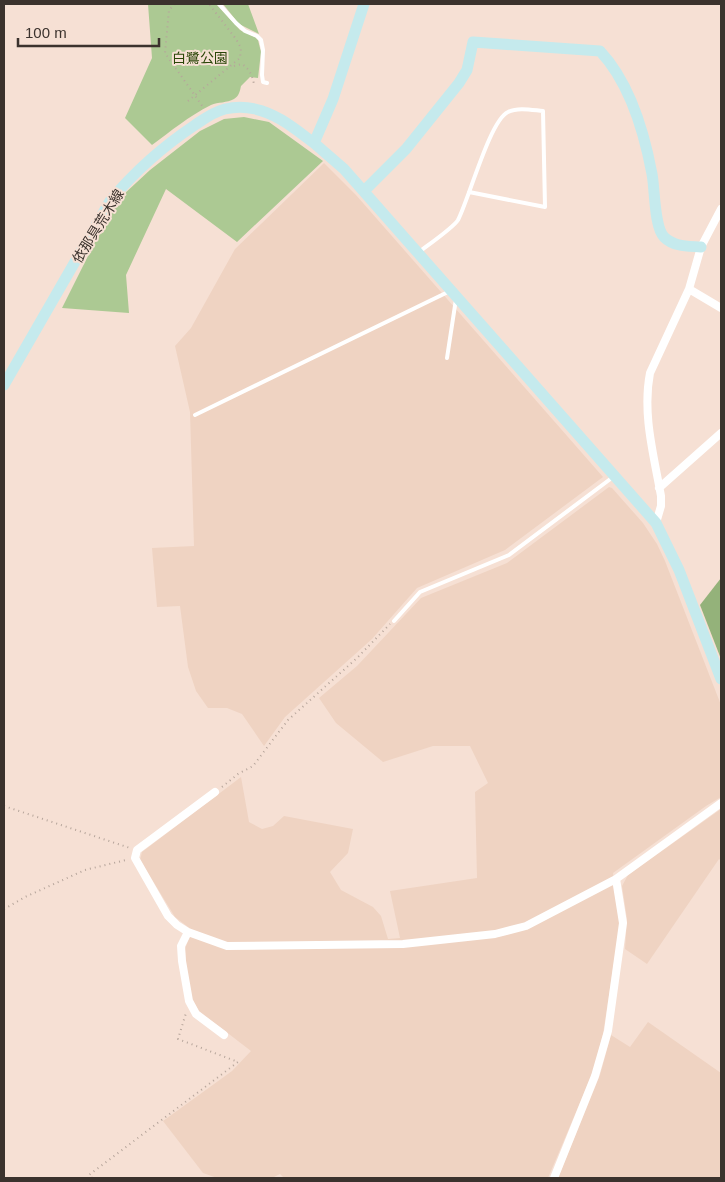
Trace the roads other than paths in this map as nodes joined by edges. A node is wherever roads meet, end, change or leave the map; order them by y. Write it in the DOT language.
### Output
graph roads {
  1 [pos="218,4"];
  2 [pos="364,4"];
  3 [pos="267,83"];
  4 [pos="314,143"];
  5 [pos="364,191"];
  6 [pos="469,192"];
  7 [pos="721,209"];
  8 [pos="701,247"];
  9 [pos="417,254"];
  10 [pos="690,289"];
  11 [pos="453,294"];
  12 [pos="721,308"];
  13 [pos="447,358"];
  14 [pos="4,385"];
  15 [pos="195,415"];
  16 [pos="721,432"];
  17 [pos="614,476"];
  18 [pos="659,488"];
  19 [pos="656,523"];
  20 [pos="394,621"];
  21 [pos="721,679"];
  22 [pos="215,792"];
  23 [pos="721,803"];
  24 [pos="616,879"];
  25 [pos="188,932"];
  26 [pos="224,1035"];
  27 [pos="554,1178"];
  1 -- 3 [label="lane"];
  2 -- 4 [label="street"];
  4 -- 5 [label="street, 依那具荒木線"];
  4 -- 14 [label="street, 依那具荒木線"];
  5 -- 8 [label="street"];
  5 -- 9 [label="street, 依那具荒木線"];
  6 -- 6 [label="lane"];
  6 -- 9 [label="lane"];
  7 -- 8 [label="street"];
  8 -- 10 [label="street"];
  9 -- 11 [label="street, 依那具荒木線"];
  10 -- 12 [label="street"];
  10 -- 18 [label="street"];
  11 -- 13 [label="lane"];
  11 -- 15 [label="lane"];
  11 -- 17 [label="street, 依那具荒木線"];
  16 -- 18 [label="street"];
  17 -- 19 [label="street, 依那具荒木線"];
  17 -- 20 [label="lane"];
  18 -- 19 [label="street"];
  19 -- 21 [label="street, 依那具荒木線"];
  22 -- 25 [label="street"];
  23 -- 24 [label="street"];
  24 -- 25 [label="street"];
  24 -- 27 [label="street"];
  25 -- 26 [label="street"];
}
